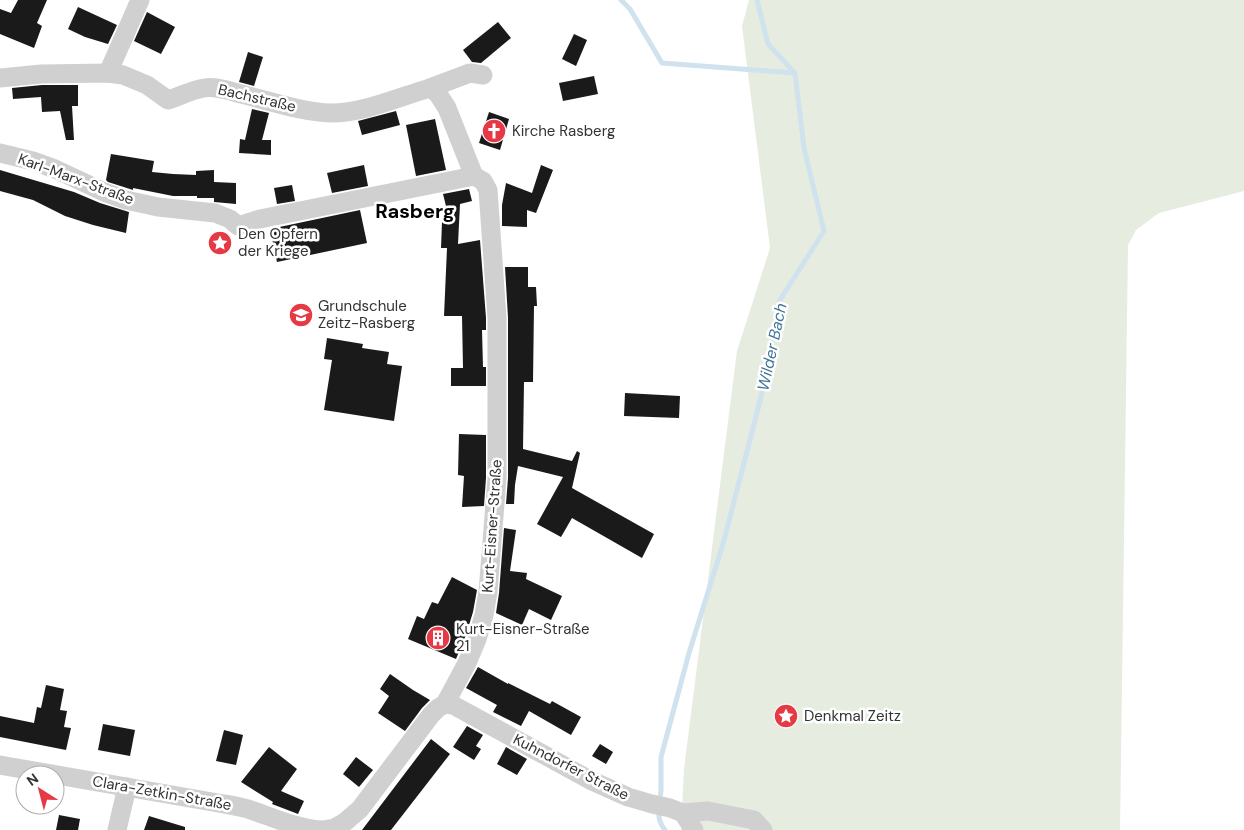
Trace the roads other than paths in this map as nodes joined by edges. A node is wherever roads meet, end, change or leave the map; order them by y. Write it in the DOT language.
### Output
graph roads {
  1 [pos="140,0"];
  2 [pos="108,73"];
  3 [pos="483,75"];
  4 [pos="0,78"];
  5 [pos="430,88"];
  6 [pos="0,153"];
  7 [pos="474,176"];
  8 [pos="445,704"];
  9 [pos="0,765"];
  10 [pos="127,788"];
  11 [pos="669,808"];
  12 [pos="328,829"];
  13 [pos="117,830"];
  14 [pos="694,830"];
  15 [pos="763,830"];
  1 -- 2 [label="street"];
  2 -- 4 [label="street, Bachstraße"];
  2 -- 5 [label="street, Bachstraße"];
  3 -- 5 [label="street, Bachstraße"];
  5 -- 7 [label="street"];
  6 -- 7 [label="street, Karl-Marx-Straße"];
  7 -- 8 [label="street, Kurt-Eisner-Straße"];
  8 -- 11 [label="street, Kuhndorfer Straße"];
  8 -- 12 [label="street, Kurt-Eisner-Straße"];
  9 -- 10 [label="street, Clara-Zetkin-Straße"];
  10 -- 12 [label="street, Clara-Zetkin-Straße"];
  10 -- 13 [label="street"];
  11 -- 14 [label="street"];
  11 -- 15 [label="street"];
}
